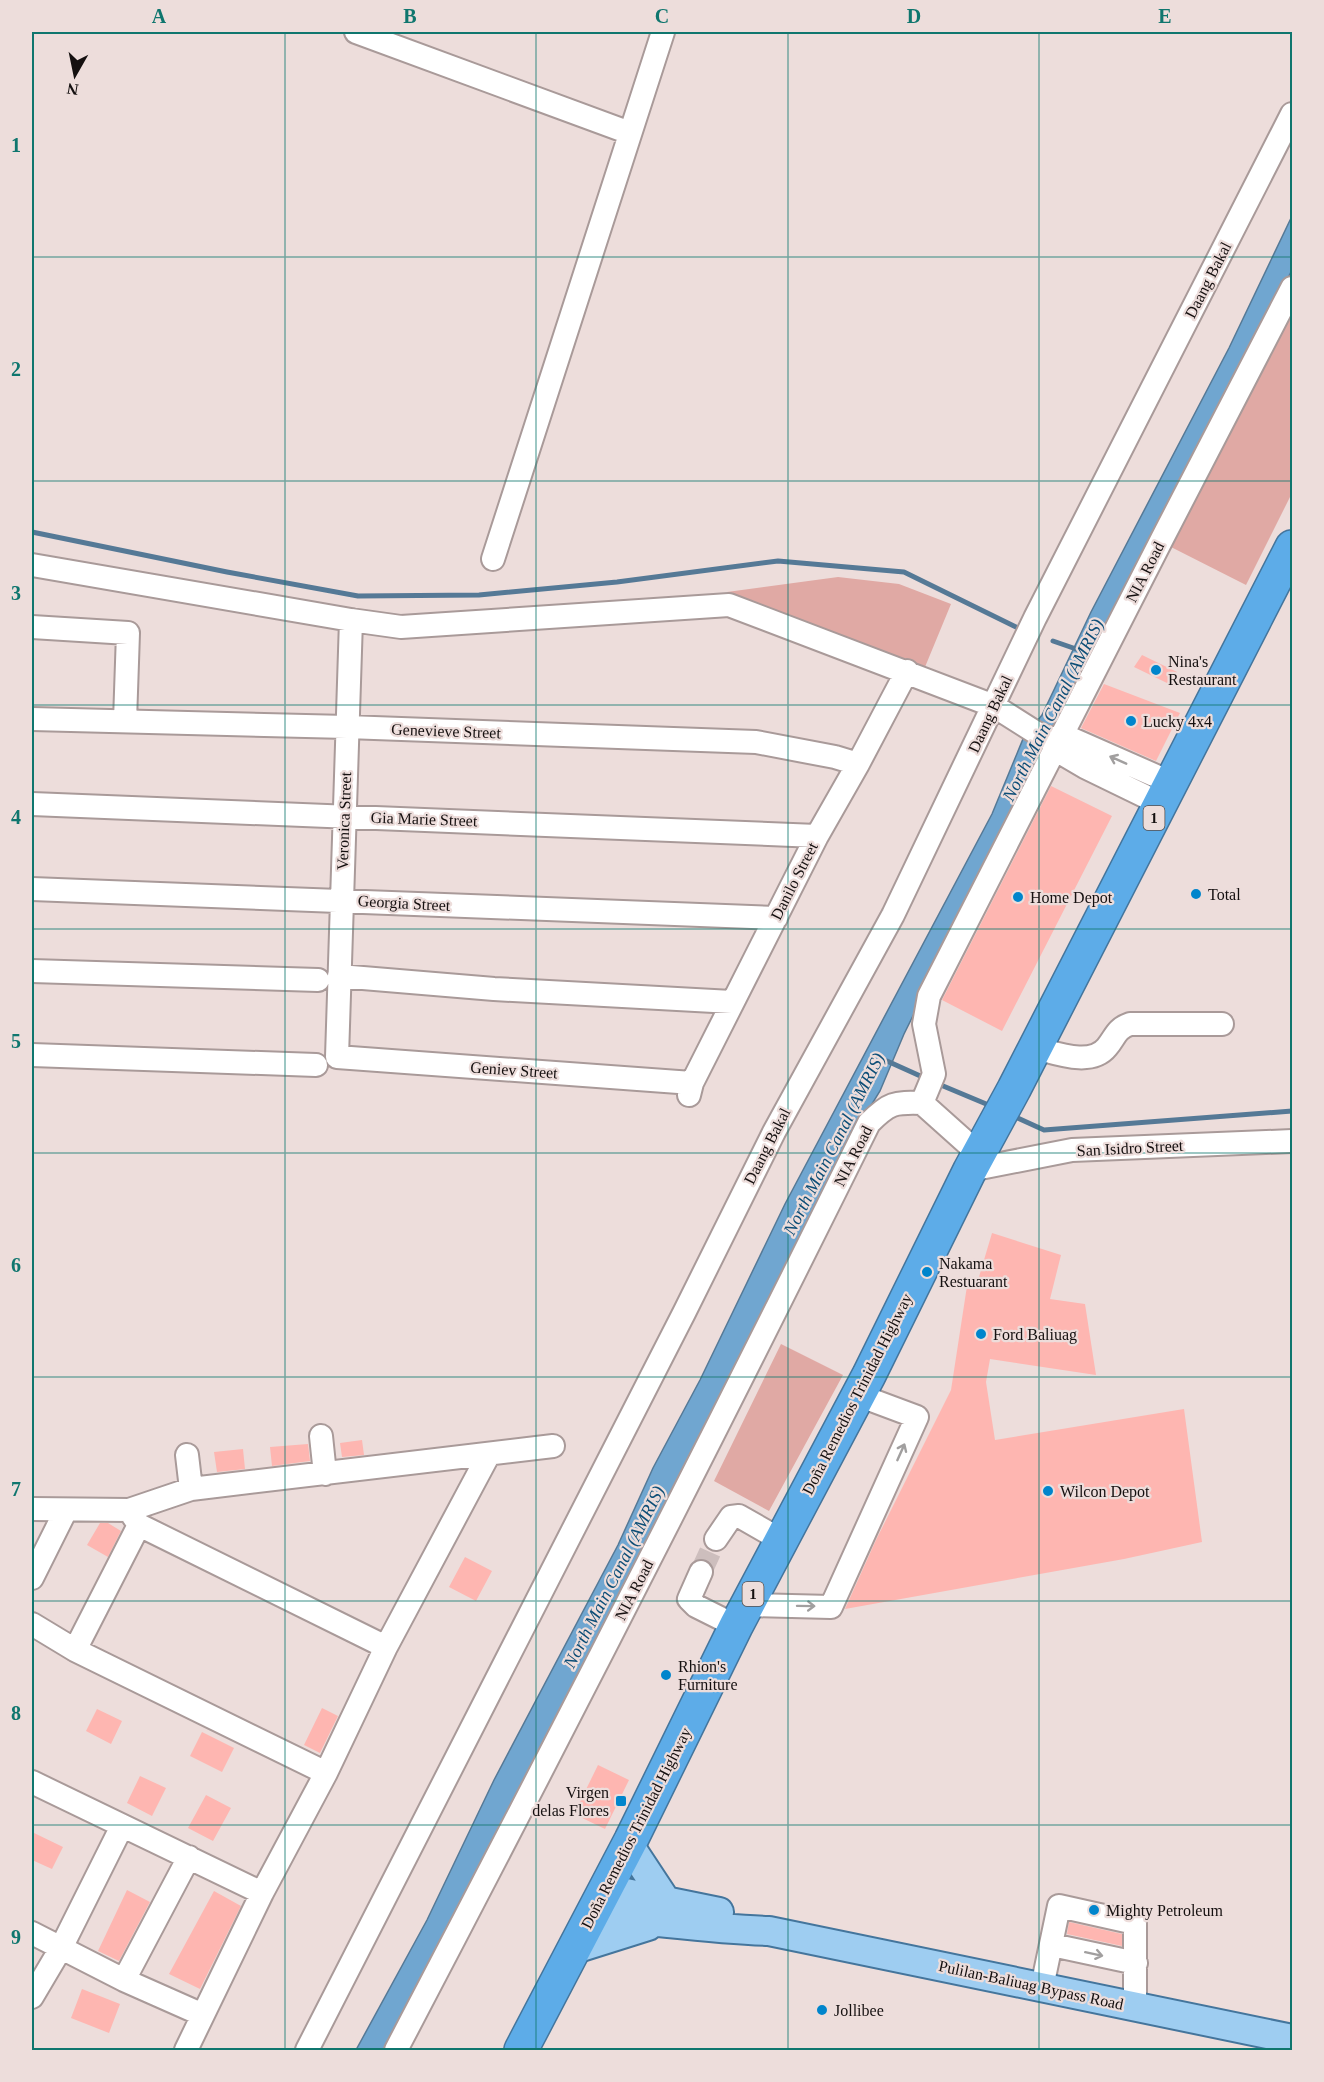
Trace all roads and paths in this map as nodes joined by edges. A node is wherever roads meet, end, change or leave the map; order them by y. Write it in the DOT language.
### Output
graph roads {
  1 [pos="356,32"];
  2 [pos="663,32"];
  3 [pos="1293,114"];
  4 [pos="630,133"];
  5 [pos="1293,288"];
  6 [pos="1293,547"];
  7 [pos="493,560"];
  8 [pos="32,565"];
  9 [pos="351,620"];
  10 [pos="32,627"];
  11 [pos="907,671"];
  12 [pos="994,706"];
  13 [pos="32,719"];
  14 [pos="125,721"];
  15 [pos="347,727"];
  16 [pos="1051,739"];
  17 [pos="858,764"];
  18 [pos="1166,793"];
  19 [pos="32,804"];
  20 [pos="344,816"];
  21 [pos="817,836"];
  22 [pos="32,889"];
  23 [pos="341,900"];
  24 [pos="776,918"];
  25 [pos="32,971"];
  26 [pos="329,978"];
  27 [pos="732,1002"];
  28 [pos="1222,1024"];
  29 [pos="1035,1048"];
  30 [pos="32,1054"];
  31 [pos="326,1061"];
  32 [pos="929,1088"];
  33 [pos="691,1089"];
  34 [pos="1293,1141"];
  35 [pos="979,1154"];
  36 [pos="858,1395"];
  37 [pos="321,1436"];
  38 [pos="553,1446"];
  39 [pos="489,1454"];
  40 [pos="187,1455"];
  41 [pos="325,1474"];
  42 [pos="191,1489"];
  43 [pos="32,1509"];
  44 [pos="66,1510"];
  45 [pos="134,1518"];
  46 [pos="717,1539"];
  47 [pos="781,1540"];
  48 [pos="701,1572"];
  49 [pos="32,1578"];
  50 [pos="742,1616"];
  51 [pos="32,1624"];
  52 [pos="386,1647"];
  53 [pos="75,1650"];
  54 [pos="326,1773"];
  55 [pos="32,1782"];
  56 [pos="122,1826"];
  57 [pos="629,1845"];
  58 [pos="189,1857"];
  59 [pos="262,1893"];
  60 [pos="599,1902"];
  61 [pos="663,1911"];
  62 [pos="32,1933"];
  63 [pos="1052,1945"];
  64 [pos="61,1948"];
  65 [pos="575,1949"];
  66 [pos="1136,1963"];
  67 [pos="124,1980"];
  68 [pos="1042,1987"];
  69 [pos="32,1998"];
  70 [pos="1135,2007"];
  71 [pos="203,2015"];
  72 [pos="1293,2039"];
  73 [pos="186,2050"];
  74 [pos="307,2050"];
  75 [pos="396,2050"];
  76 [pos="521,2050"];
  1 -- 4 [label="street"];
  2 -- 4 [label="street"];
  3 -- 12 [label="street, Daang Bakal"];
  4 -- 7 [label="street"];
  5 -- 16 [label="street, NIA Road"];
  6 -- 18 [label="highway, Doña Remedios Trinidad Highway / 1"];
  8 -- 9 [label="street"];
  9 -- 11 [label="street"];
  9 -- 15 [label="street, Veronica Street"];
  10 -- 14 [label="street"];
  11 -- 12 [label="street"];
  11 -- 17 [label="street, Danilo Street"];
  12 -- 16 [label="street"];
  12 -- 74 [label="street, Daang Bakal"];
  13 -- 14 [label="street, Genevieve Street"];
  14 -- 15 [label="street, Genevieve Street"];
  15 -- 17 [label="street, Genevieve Street"];
  15 -- 20 [label="street, Veronica Street"];
  16 -- 18 [label="street"];
  16 -- 32 [label="street, NIA Road"];
  17 -- 21 [label="street, Danilo Street"];
  18 -- 29 [label="highway, Doña Remedios Trinidad Highway / 1"];
  19 -- 20 [label="street, Gia Marie Street"];
  20 -- 21 [label="street, Gia Marie Street"];
  20 -- 23 [label="street, Veronica Street"];
  21 -- 24 [label="street, Danilo Street"];
  22 -- 23 [label="street, Georgia Street"];
  23 -- 24 [label="street, Georgia Street"];
  23 -- 26 [label="street, Veronica Street"];
  24 -- 27 [label="street, Danilo Street"];
  25 -- 26 [label="street"];
  26 -- 27 [label="street"];
  26 -- 31 [label="street, Veronica Street"];
  27 -- 33 [label="street, Danilo Street"];
  28 -- 29 [label="street"];
  29 -- 35 [label="highway, Doña Remedios Trinidad Highway / 1"];
  30 -- 31 [label="street, Geniev Street"];
  31 -- 33 [label="street, Geniev Street"];
  32 -- 35 [label="street"];
  32 -- 75 [label="street, NIA Road"];
  34 -- 35 [label="street, San Isidro Street"];
  35 -- 36 [label="highway, Doña Remedios Trinidad Highway / 1"];
  36 -- 47 [label="highway, Doña Remedios Trinidad Highway / 1"];
  50 -- 36 [label="street, one-way"];
  37 -- 41 [label="street"];
  38 -- 39 [label="street"];
  39 -- 41 [label="street"];
  39 -- 52 [label="street"];
  40 -- 42 [label="street"];
  41 -- 42 [label="street"];
  42 -- 45 [label="street"];
  43 -- 44 [label="street"];
  44 -- 45 [label="street"];
  44 -- 49 [label="street"];
  45 -- 52 [label="street"];
  45 -- 53 [label="street"];
  46 -- 47 [label="street"];
  47 -- 50 [label="highway, Doña Remedios Trinidad Highway / 1"];
  48 -- 50 [label="street"];
  50 -- 57 [label="highway, Doña Remedios Trinidad Highway / 1"];
  51 -- 53 [label="street"];
  52 -- 54 [label="street"];
  53 -- 54 [label="street"];
  54 -- 59 [label="street"];
  55 -- 56 [label="street"];
  56 -- 58 [label="street"];
  56 -- 64 [label="street"];
  57 -- 60 [label="highway, Doña Remedios Trinidad Highway / 1"];
  57 -- 61 [label="main road"];
  58 -- 59 [label="street"];
  58 -- 67 [label="street"];
  59 -- 71 [label="street"];
  60 -- 61 [label="main road, Pulilan-Baliuag Bypass Road"];
  60 -- 65 [label="highway, Doña Remedios Trinidad Highway / 1"];
  61 -- 65 [label="main road"];
  61 -- 68 [label="main road, Pulilan-Baliuag Bypass Road"];
  62 -- 64 [label="street"];
  63 -- 66 [label="street, one-way"];
  63 -- 66 [label="street"];
  63 -- 68 [label="street"];
  64 -- 67 [label="street"];
  64 -- 69 [label="street"];
  65 -- 76 [label="highway, Doña Remedios Trinidad Highway / 1"];
  66 -- 70 [label="street"];
  67 -- 71 [label="street"];
  68 -- 70 [label="main road, Pulilan-Baliuag Bypass Road"];
  70 -- 72 [label="main road, Pulilan-Baliuag Bypass Road"];
  71 -- 73 [label="street"];
}
